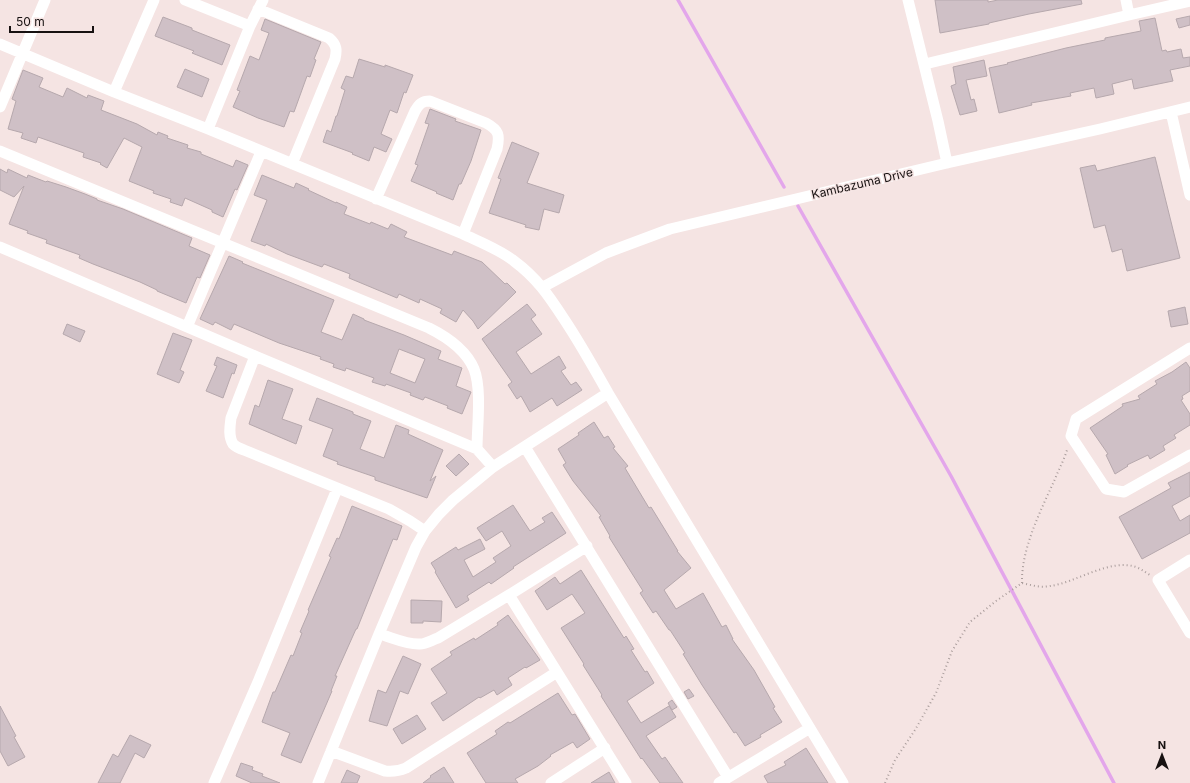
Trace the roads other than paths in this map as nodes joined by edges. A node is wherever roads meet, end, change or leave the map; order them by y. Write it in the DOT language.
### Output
graph roads {
  1 [pos="45,0"];
  2 [pos="154,0"];
  3 [pos="185,0"];
  4 [pos="908,0"];
  5 [pos="1126,0"];
  6 [pos="1190,1"];
  7 [pos="261,4"];
  8 [pos="1129,15"];
  9 [pos="250,26"];
  10 [pos="0,44"];
  11 [pos="23,54"];
  12 [pos="925,64"];
  13 [pos="114,92"];
  14 [pos="0,107"];
  15 [pos="1190,107"];
  16 [pos="1170,112"];
  17 [pos="208,129"];
  18 [pos="0,151"];
  19 [pos="261,152"];
  20 [pos="947,163"];
  21 [pos="292,164"];
  22 [pos="1190,195"];
  23 [pos="376,199"];
  24 [pos="463,234"];
  25 [pos="223,243"];
  26 [pos="0,247"];
  27 [pos="543,287"];
  28 [pos="187,327"];
  29 [pos="1190,348"];
  30 [pos="255,356"];
  31 [pos="608,393"];
  32 [pos="525,447"];
  33 [pos="477,449"];
  34 [pos="1190,455"];
  35 [pos="493,467"];
  36 [pos="337,489"];
  37 [pos="425,531"];
  38 [pos="587,546"];
  39 [pos="1190,560"];
  40 [pos="509,595"];
  41 [pos="1190,633"];
  42 [pos="379,634"];
  43 [pos="556,672"];
  44 [pos="810,728"];
  45 [pos="605,748"];
  46 [pos="331,751"];
  47 [pos="724,780"];
  48 [pos="214,783"];
  49 [pos="318,783"];
  50 [pos="551,783"];
  51 [pos="626,783"];
  52 [pos="843,783"];
  1 -- 11 [label="street"];
  2 -- 13 [label="street"];
  3 -- 9 [label="street"];
  4 -- 12 [label="street"];
  5 -- 8 [label="street"];
  6 -- 8 [label="street"];
  7 -- 9 [label="street"];
  7 -- 21 [label="street"];
  8 -- 12 [label="street"];
  9 -- 17 [label="street"];
  10 -- 11 [label="street"];
  11 -- 13 [label="street"];
  11 -- 14 [label="street"];
  12 -- 20 [label="street"];
  13 -- 17 [label="street"];
  15 -- 16 [label="street, Kambazuma Drive"];
  16 -- 20 [label="street, Kambazuma Drive"];
  16 -- 22 [label="street"];
  17 -- 19 [label="street"];
  18 -- 25 [label="street"];
  19 -- 21 [label="street"];
  19 -- 25 [label="street"];
  20 -- 27 [label="street, Kambazuma Drive"];
  21 -- 23 [label="street"];
  23 -- 24 [label="street"];
  23 -- 24 [label="street"];
  24 -- 27 [label="street"];
  25 -- 28 [label="street"];
  25 -- 33 [label="street"];
  26 -- 28 [label="street"];
  27 -- 31 [label="street"];
  28 -- 30 [label="street"];
  29 -- 34 [label="street"];
  30 -- 33 [label="street"];
  30 -- 36 [label="street"];
  31 -- 32 [label="street"];
  31 -- 44 [label="street"];
  32 -- 35 [label="street"];
  32 -- 38 [label="street"];
  33 -- 35 [label="street"];
  35 -- 37 [label="street"];
  36 -- 37 [label="street"];
  36 -- 48 [label="street"];
  37 -- 42 [label="street"];
  38 -- 40 [label="street"];
  38 -- 47 [label="street"];
  39 -- 41 [label="street"];
  40 -- 42 [label="street"];
  40 -- 43 [label="street"];
  42 -- 46 [label="street"];
  43 -- 45 [label="street"];
  43 -- 46 [label="street"];
  44 -- 47 [label="street"];
  44 -- 52 [label="street"];
  45 -- 50 [label="street"];
  45 -- 51 [label="street"];
  46 -- 49 [label="street"];
}
